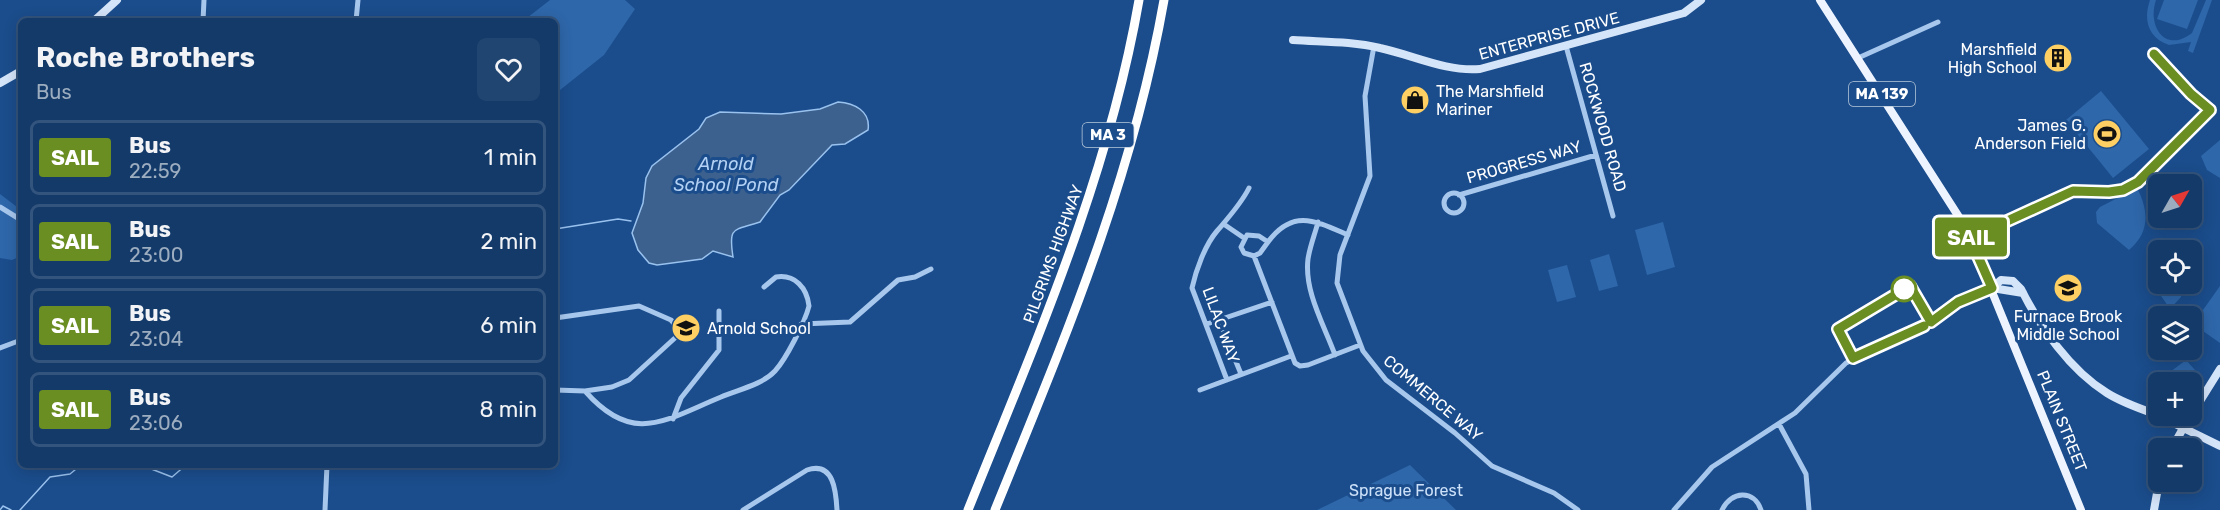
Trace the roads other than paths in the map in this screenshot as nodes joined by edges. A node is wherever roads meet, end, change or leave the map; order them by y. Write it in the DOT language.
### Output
graph roads {
  1 [pos="117,0"];
  2 [pos="204,0"];
  3 [pos="358,0"];
  4 [pos="1139,0"];
  5 [pos="1164,0"];
  6 [pos="1701,0"];
  7 [pos="1820,0"];
  8 [pos="97,18"];
  9 [pos="203,18"];
  10 [pos="356,18"];
  11 [pos="1938,21"];
  12 [pos="1293,40"];
  13 [pos="1374,46"];
  14 [pos="1566,46"];
  15 [pos="1858,58"];
  16 [pos="18,72"];
  17 [pos="0,83"];
  18 [pos="1596,155"];
  19 [pos="1249,188"];
  20 [pos="1459,195"];
  21 [pos="0,207"];
  22 [pos="1613,216"];
  23 [pos="18,218"];
  24 [pos="1318,222"];
  25 [pos="1225,225"];
  26 [pos="1348,235"];
  27 [pos="1244,238"];
  28 [pos="1268,242"];
  29 [pos="1254,256"];
  30 [pos="931,269"];
  31 [pos="764,287"];
  32 [pos="1992,288"];
  33 [pos="1272,302"];
  34 [pos="719,311"];
  35 [pos="558,318"];
  36 [pos="1219,320"];
  37 [pos="801,324"];
  38 [pos="1207,324"];
  39 [pos="18,341"];
  40 [pos="1360,345"];
  41 [pos="0,348"];
  42 [pos="1335,355"];
  43 [pos="1291,356"];
  44 [pos="2220,369"];
  45 [pos="1241,375"];
  46 [pos="1227,380"];
  47 [pos="558,390"];
  48 [pos="1200,390"];
  49 [pos="585,391"];
  50 [pos="2202,398"];
  51 [pos="2148,411"];
  52 [pos="673,419"];
  53 [pos="1779,424"];
  54 [pos="2184,426"];
  55 [pos="2177,438"];
  56 [pos="2220,446"];
  57 [pos="327,468"];
  58 [pos="2157,492"];
  59 [pos="2079,509"];
  60 [pos="325,510"];
  61 [pos="743,510"];
  62 [pos="837,510"];
  63 [pos="968,510"];
  64 [pos="995,510"];
  65 [pos="1578,510"];
  66 [pos="1674,510"];
  67 [pos="1722,510"];
  68 [pos="1761,510"];
  69 [pos="1809,510"];
  70 [pos="2154,510"];
  1 -- 8 [label="street"];
  2 -- 9 [label="street"];
  3 -- 10 [label="street"];
  4 -- 63 [label="highway, PILGRIMS HIGHWAY / MA 3"];
  5 -- 64 [label="highway, MA 3"];
  6 -- 14 [label="street, ENTERPRISE DRIVE"];
  7 -- 15 [label="main road, PLAIN STREET / MA 139"];
  11 -- 15 [label="street"];
  12 -- 13 [label="street, ENTERPRISE DRIVE"];
  13 -- 14 [label="street, ENTERPRISE DRIVE"];
  13 -- 26 [label="street, COMMERCE WAY"];
  14 -- 18 [label="street, ROCKWOOD ROAD"];
  15 -- 32 [label="main road, PLAIN STREET / MA 139"];
  16 -- 17 [label="street"];
  18 -- 20 [label="street, PROGRESS WAY"];
  18 -- 22 [label="street, ROCKWOOD ROAD"];
  19 -- 25 [label="street, LILAC WAY"];
  21 -- 23 [label="street"];
  24 -- 26 [label="street"];
  24 -- 28 [label="street"];
  24 -- 42 [label="street"];
  25 -- 27 [label="street"];
  25 -- 38 [label="street, LILAC WAY"];
  26 -- 40 [label="street, COMMERCE WAY"];
  27 -- 28 [label="street"];
  27 -- 29 [label="street"];
  28 -- 29 [label="street"];
  29 -- 33 [label="street"];
  30 -- 37 [label="street"];
  31 -- 37 [label="street"];
  32 -- 51 [label="street"];
  32 -- 53 [label="street"];
  32 -- 59 [label="main road, PLAIN STREET / MA 139"];
  33 -- 36 [label="street"];
  33 -- 43 [label="street"];
  34 -- 52 [label="street"];
  35 -- 49 [label="street"];
  36 -- 38 [label="street"];
  36 -- 45 [label="street"];
  37 -- 52 [label="street"];
  38 -- 46 [label="street, LILAC WAY"];
  39 -- 41 [label="street"];
  40 -- 42 [label="street"];
  40 -- 65 [label="street, COMMERCE WAY"];
  42 -- 43 [label="street"];
  43 -- 45 [label="street"];
  44 -- 50 [label="street"];
  45 -- 46 [label="street"];
  46 -- 48 [label="street"];
  47 -- 49 [label="street"];
  49 -- 52 [label="street"];
  53 -- 66 [label="street"];
  53 -- 69 [label="street"];
  54 -- 55 [label="street"];
  54 -- 56 [label="street"];
  57 -- 60 [label="street"];
  58 -- 70 [label="street"];
  61 -- 62 [label="street"];
  67 -- 68 [label="street"];
}
